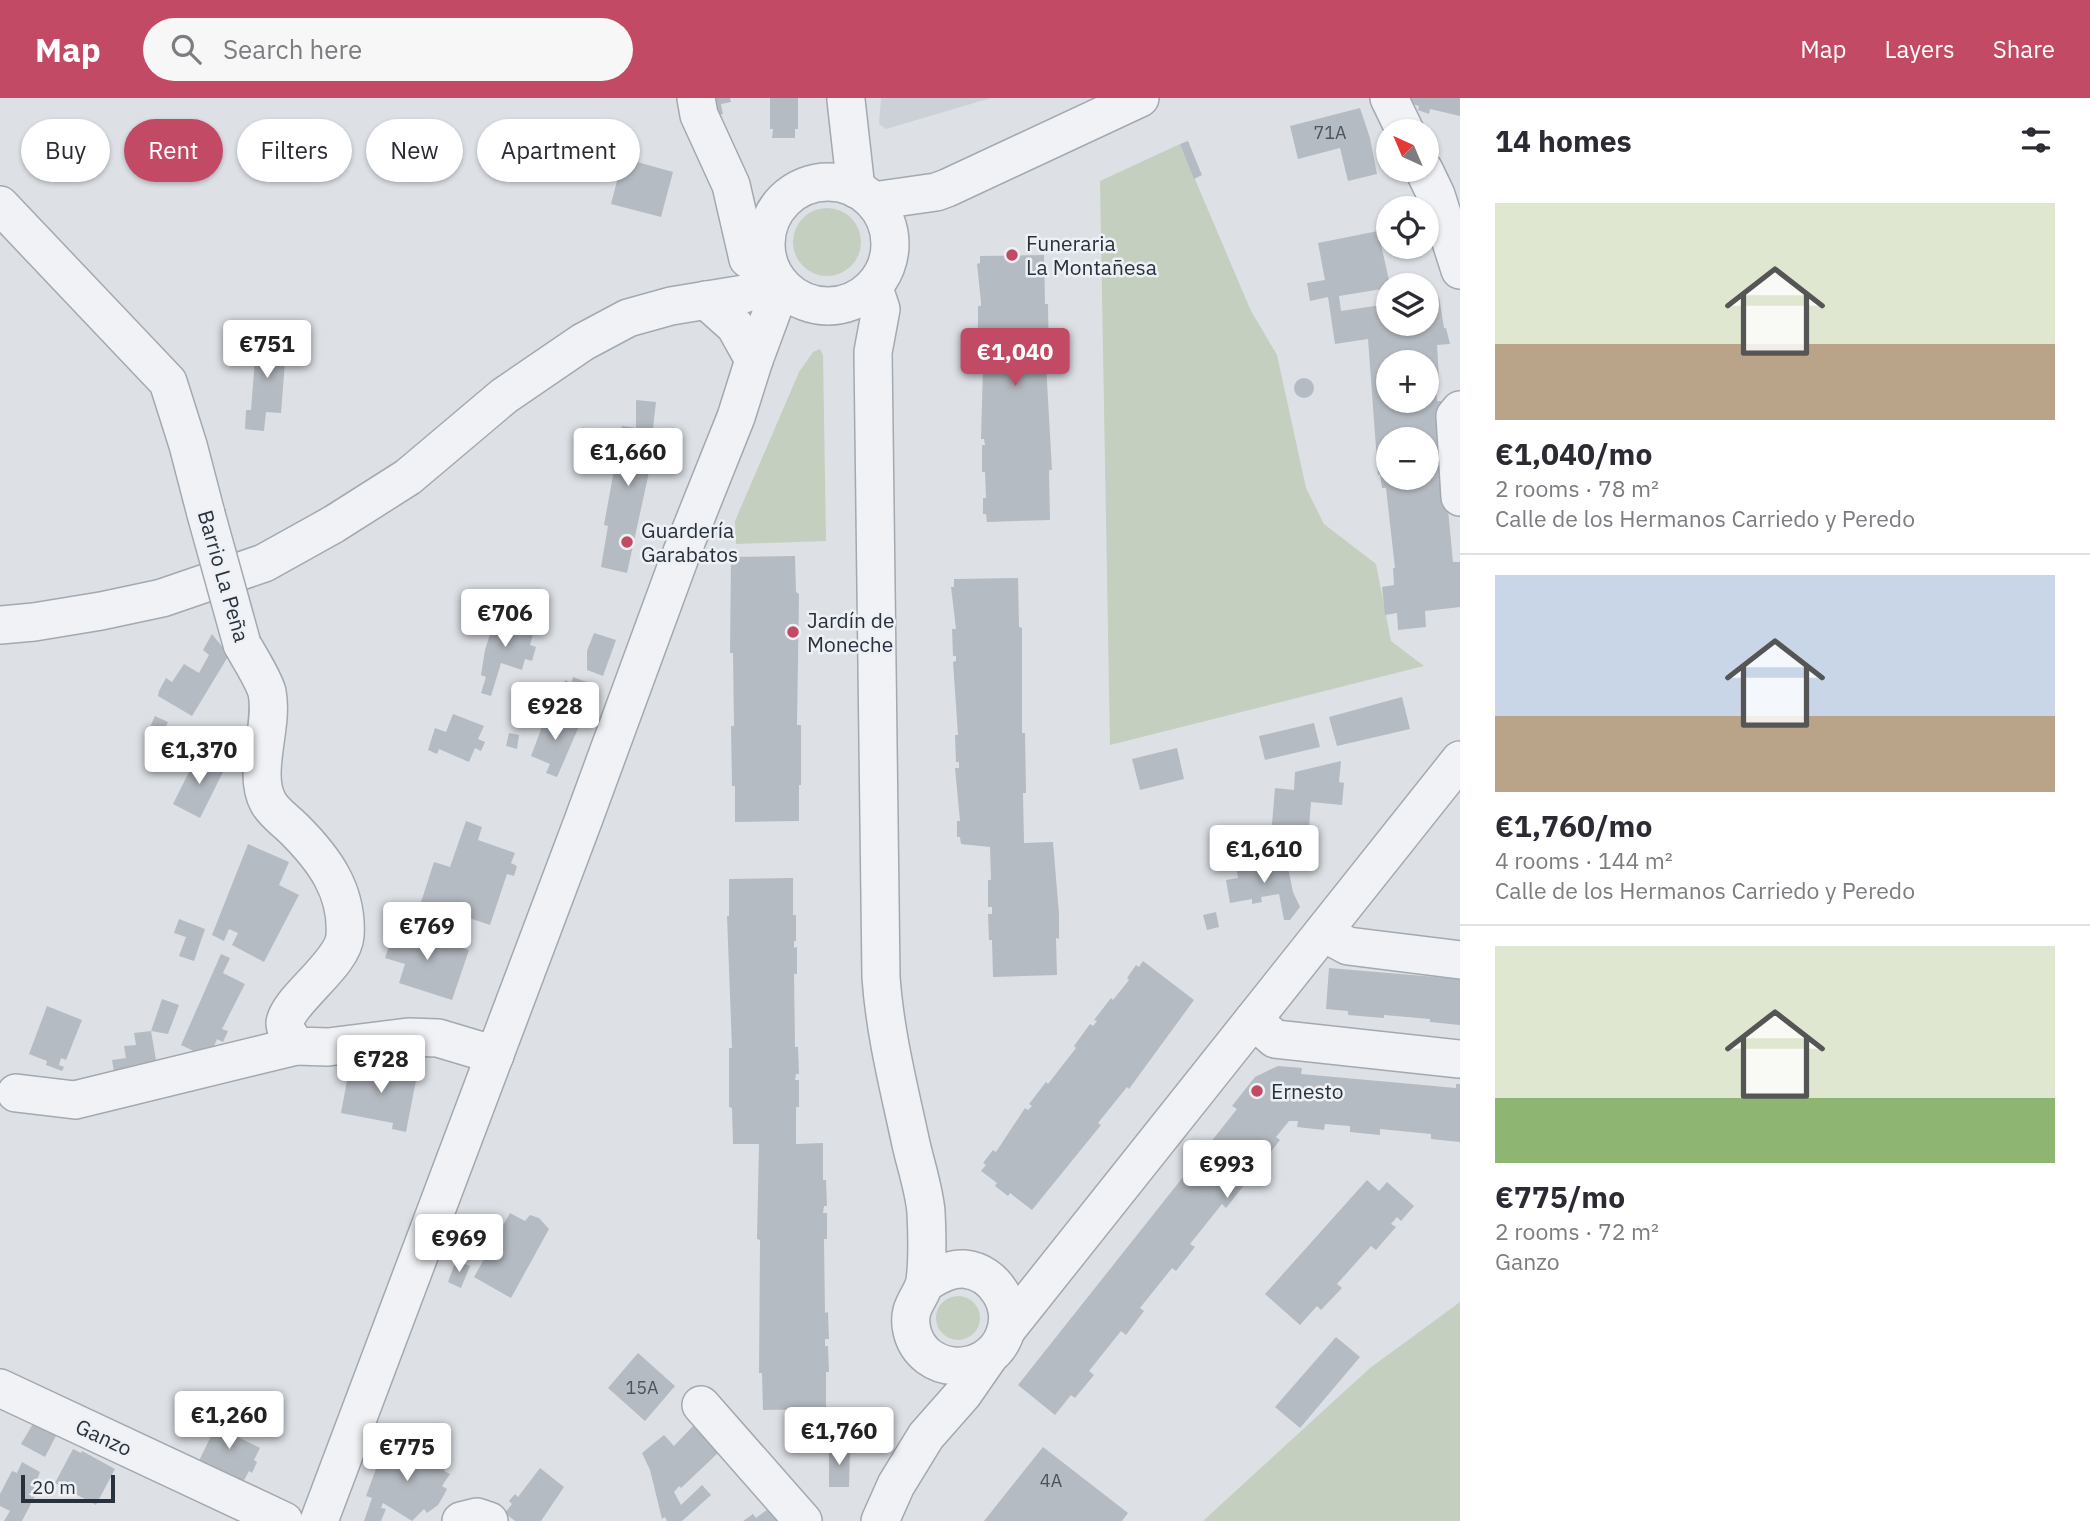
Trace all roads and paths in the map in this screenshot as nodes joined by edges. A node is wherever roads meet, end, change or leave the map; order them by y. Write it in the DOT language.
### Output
graph roads {
  1 [pos="696,98"];
  2 [pos="1140,98"];
  3 [pos="1389,98"];
  4 [pos="846,99"];
  5 [pos="1399,119"];
  6 [pos="818,181"];
  7 [pos="1430,182"];
  8 [pos="936,192"];
  9 [pos="864,195"];
  10 [pos="0,205"];
  11 [pos="890,235"];
  12 [pos="756,253"];
  13 [pos="1460,270"];
  14 [pos="874,288"];
  15 [pos="803,295"];
  16 [pos="688,303"];
  17 [pos="873,352"];
  18 [pos="754,360"];
  19 [pos="1460,410"];
  20 [pos="736,417"];
  21 [pos="1460,496"];
  22 [pos="0,625"];
  23 [pos="1460,760"];
  24 [pos="1324,933"];
  25 [pos="1460,960"];
  26 [pos="1253,1020"];
  27 [pos="296,1046"];
  28 [pos="495,1055"];
  29 [pos="1460,1059"];
  30 [pos="16,1093"];
  31 [pos="926,1209"];
  32 [pos="1057,1268"];
  33 [pos="974,1273"];
  34 [pos="925,1283"];
  35 [pos="1008,1328"];
  36 [pos="925,1353"];
  37 [pos="988,1358"];
  38 [pos="0,1388"];
  39 [pos="701,1405"];
  40 [pos="926,1436"];
  41 [pos="284,1521"];
  42 [pos="319,1521"];
  43 [pos="461,1521"];
  44 [pos="489,1521"];
  45 [pos="803,1521"];
  46 [pos="880,1521"];
  1 -- 12 [label="street"];
  2 -- 8 [label="street"];
  3 -- 5 [label="street"];
  4 -- 6 [label="street"];
  4 -- 9 [label="street"];
  6 -- 9 [label="street"];
  6 -- 12 [label="street"];
  7 -- 13 [label="street"];
  8 -- 9 [label="street"];
  8 -- 11 [label="street"];
  9 -- 11 [label="street"];
  10 -- 27 [label="street, Barrio La Peña, bridge"];
  11 -- 14 [label="street"];
  12 -- 15 [label="street"];
  12 -- 16 [label="street"];
  14 -- 15 [label="street"];
  14 -- 17 [label="street"];
  15 -- 16 [label="street"];
  15 -- 17 [label="street"];
  15 -- 18 [label="street"];
  15 -- 20 [label="street"];
  16 -- 18 [label="street"];
  16 -- 22 [label="street"];
  17 -- 31 [label="street"];
  18 -- 20 [label="street"];
  19 -- 21 [label="street"];
  20 -- 28 [label="street"];
  23 -- 24 [label="street"];
  24 -- 25 [label="street"];
  24 -- 26 [label="street"];
  26 -- 29 [label="street"];
  26 -- 32 [label="street"];
  27 -- 28 [label="street"];
  27 -- 30 [label="street"];
  28 -- 42 [label="street"];
  31 -- 33 [label="street"];
  31 -- 34 [label="street"];
  32 -- 33 [label="street"];
  32 -- 35 [label="street"];
  33 -- 34 [label="street"];
  33 -- 35 [label="street"];
  34 -- 36 [label="street"];
  35 -- 37 [label="street"];
  36 -- 37 [label="street"];
  36 -- 40 [label="street"];
  37 -- 40 [label="street"];
  38 -- 41 [label="street, Ganzo"];
  39 -- 45 [label="street"];
  40 -- 46 [label="street"];
  43 -- 44 [label="street"];
}
